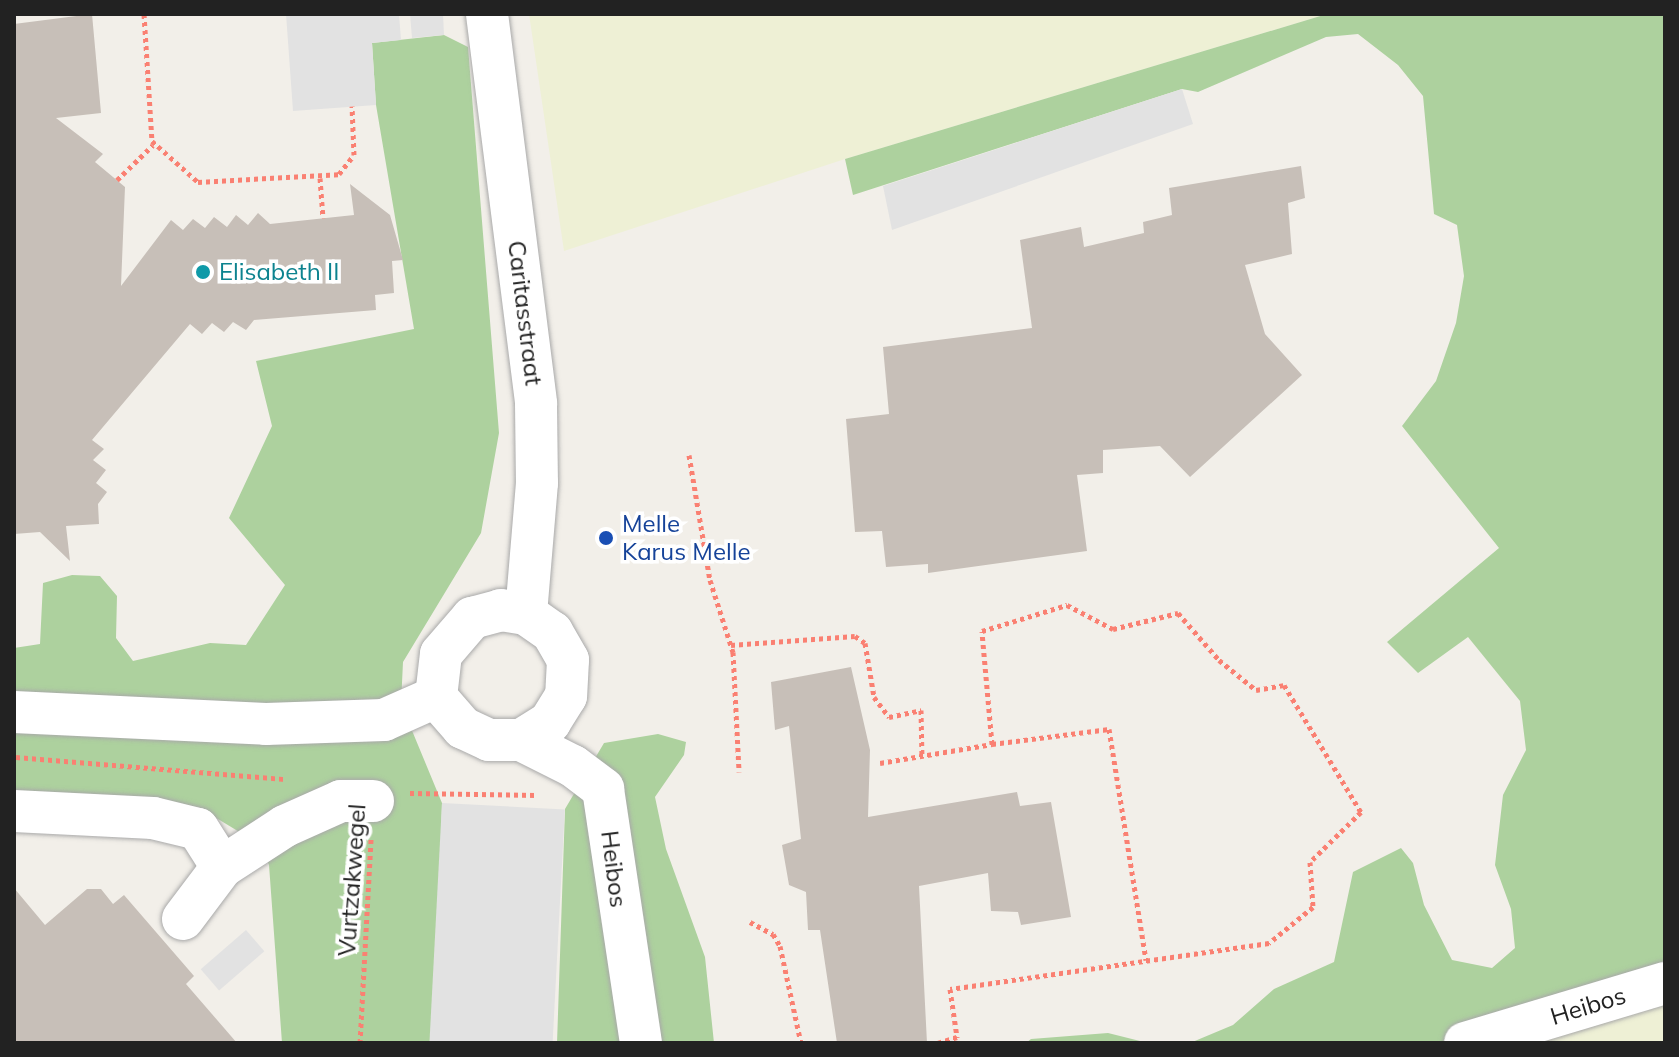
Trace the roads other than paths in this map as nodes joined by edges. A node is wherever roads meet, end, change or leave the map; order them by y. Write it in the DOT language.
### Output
graph roads {
  1 [pos="487,14"];
  2 [pos="526,614"];
  3 [pos="436,697"];
  4 [pos="14,712"];
  5 [pos="521,740"];
  6 [pos="373,801"];
  7 [pos="14,811"];
  8 [pos="222,867"];
  9 [pos="183,919"];
  10 [pos="1665,983"];
  11 [pos="641,1043"];
  12 [pos="1465,1043"];
  1 -- 2 [label="street, Caritasstraat"];
  2 -- 3 [label="street"];
  2 -- 5 [label="street"];
  3 -- 4 [label="street"];
  3 -- 5 [label="street"];
  5 -- 11 [label="street, Heibos"];
  6 -- 8 [label="street"];
  7 -- 8 [label="street"];
  8 -- 9 [label="street"];
  10 -- 12 [label="street, Heibos"];
}
